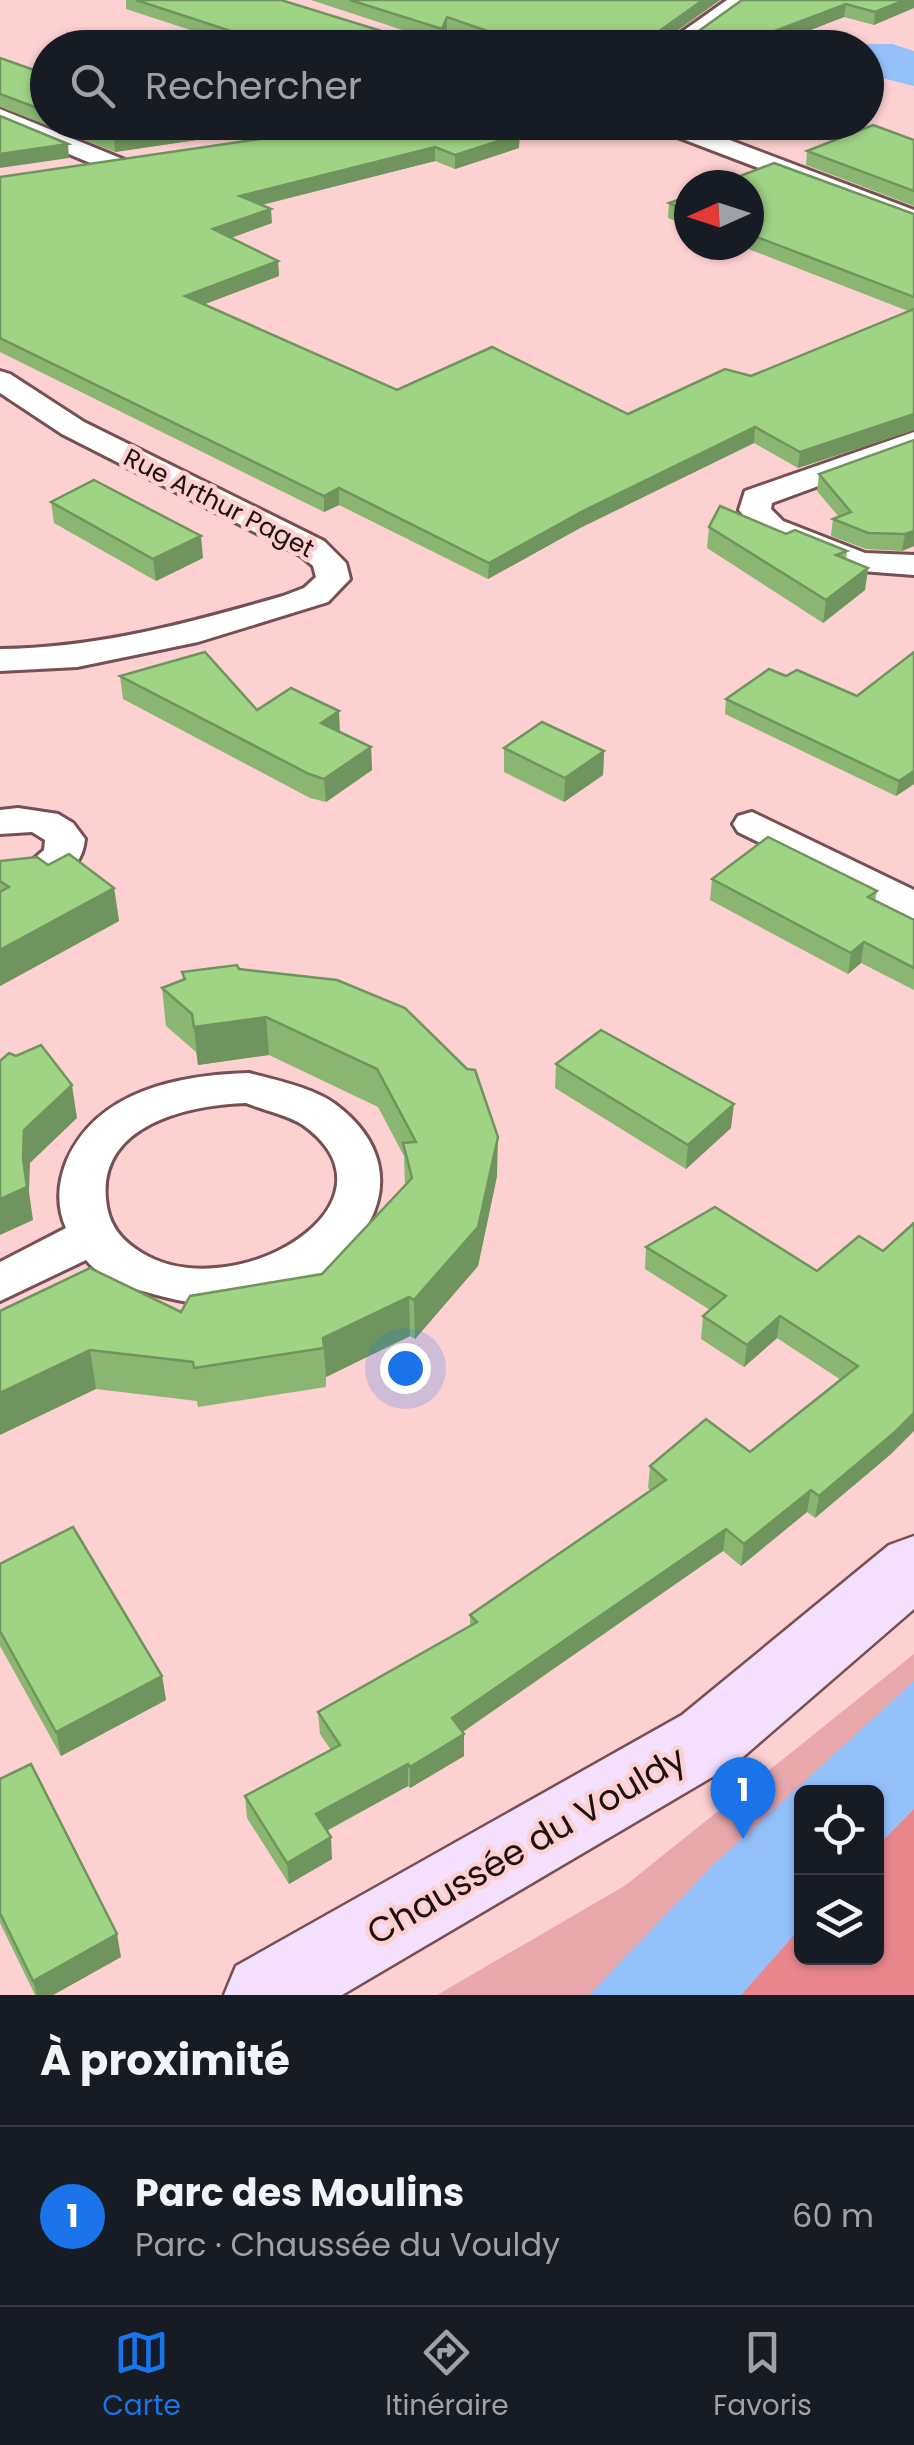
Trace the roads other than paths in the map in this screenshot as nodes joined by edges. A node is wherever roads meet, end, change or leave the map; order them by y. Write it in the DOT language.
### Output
graph roads {
  1 [pos="742,0"];
  2 [pos="697,30"];
  3 [pos="0,116"];
  4 [pos="30,128"];
  5 [pos="62,140"];
  6 [pos="707,140"];
  7 [pos="68,171"];
  8 [pos="914,218"];
  9 [pos="0,380"];
  10 [pos="914,441"];
  11 [pos="914,564"];
  12 [pos="0,660"];
  13 [pos="0,822"];
  14 [pos="752,824"];
  15 [pos="0,879"];
  16 [pos="914,906"];
  17 [pos="90,1237"];
  18 [pos="0,1282"];
  19 [pos="914,1566"];
  20 [pos="266,1995"];
  1 -- 2 [label="street"];
  3 -- 4 [label="street"];
  5 -- 7 [label="street"];
  6 -- 8 [label="street"];
  9 -- 12 [label="street, Rue Arthur Paget"];
  10 -- 11 [label="street"];
  13 -- 15 [label="street"];
  14 -- 16 [label="street"];
  17 -- 17 [label="street"];
  17 -- 18 [label="street"];
  19 -- 20 [label="street, Chaussée du Vouldy"];
}
